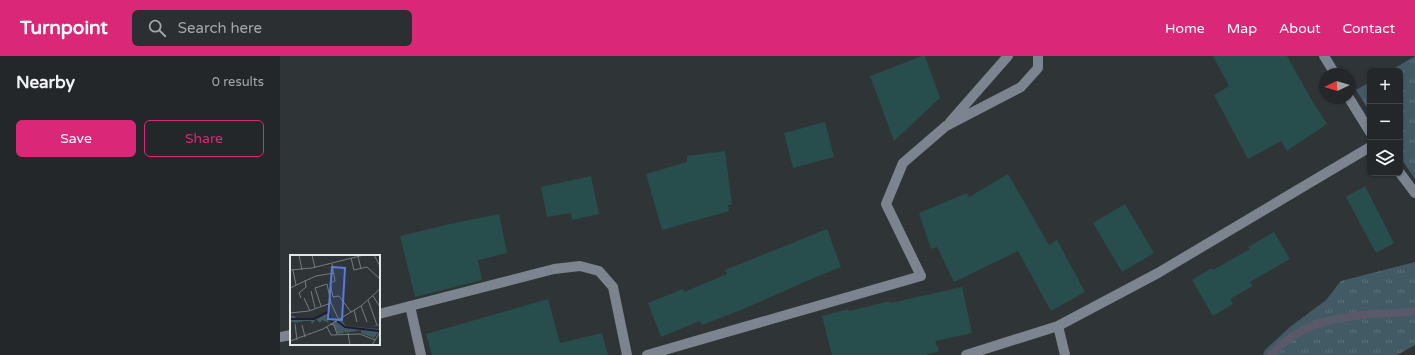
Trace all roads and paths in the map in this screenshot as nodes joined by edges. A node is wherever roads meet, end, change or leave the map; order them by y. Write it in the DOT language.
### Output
graph roads {
  1 [pos="1008,56"];
  2 [pos="1038,56"];
  3 [pos="1324,56"];
  4 [pos="1331,68"];
  5 [pos="1353,104"];
  6 [pos="946,126"];
  7 [pos="1367,127"];
  8 [pos="1367,149"];
  9 [pos="1402,176"];
  10 [pos="1415,193"];
  11 [pos="410,306"];
  12 [pos="380,314"];
  13 [pos="1058,326"];
  14 [pos="290,335"];
  15 [pos="280,337"];
  16 [pos="421,355"];
  17 [pos="627,355"];
  18 [pos="647,355"];
  19 [pos="966,355"];
  20 [pos="1065,355"];
  1 -- 6 [label="street"];
  2 -- 6 [label="street"];
  3 -- 4 [label="street"];
  5 -- 7 [label="street"];
  6 -- 18 [label="street"];
  8 -- 13 [label="street"];
  9 -- 10 [label="street"];
  11 -- 12 [label="street"];
  11 -- 16 [label="street"];
  11 -- 17 [label="street"];
  13 -- 19 [label="street"];
  13 -- 20 [label="street"];
  14 -- 15 [label="street"];
}
